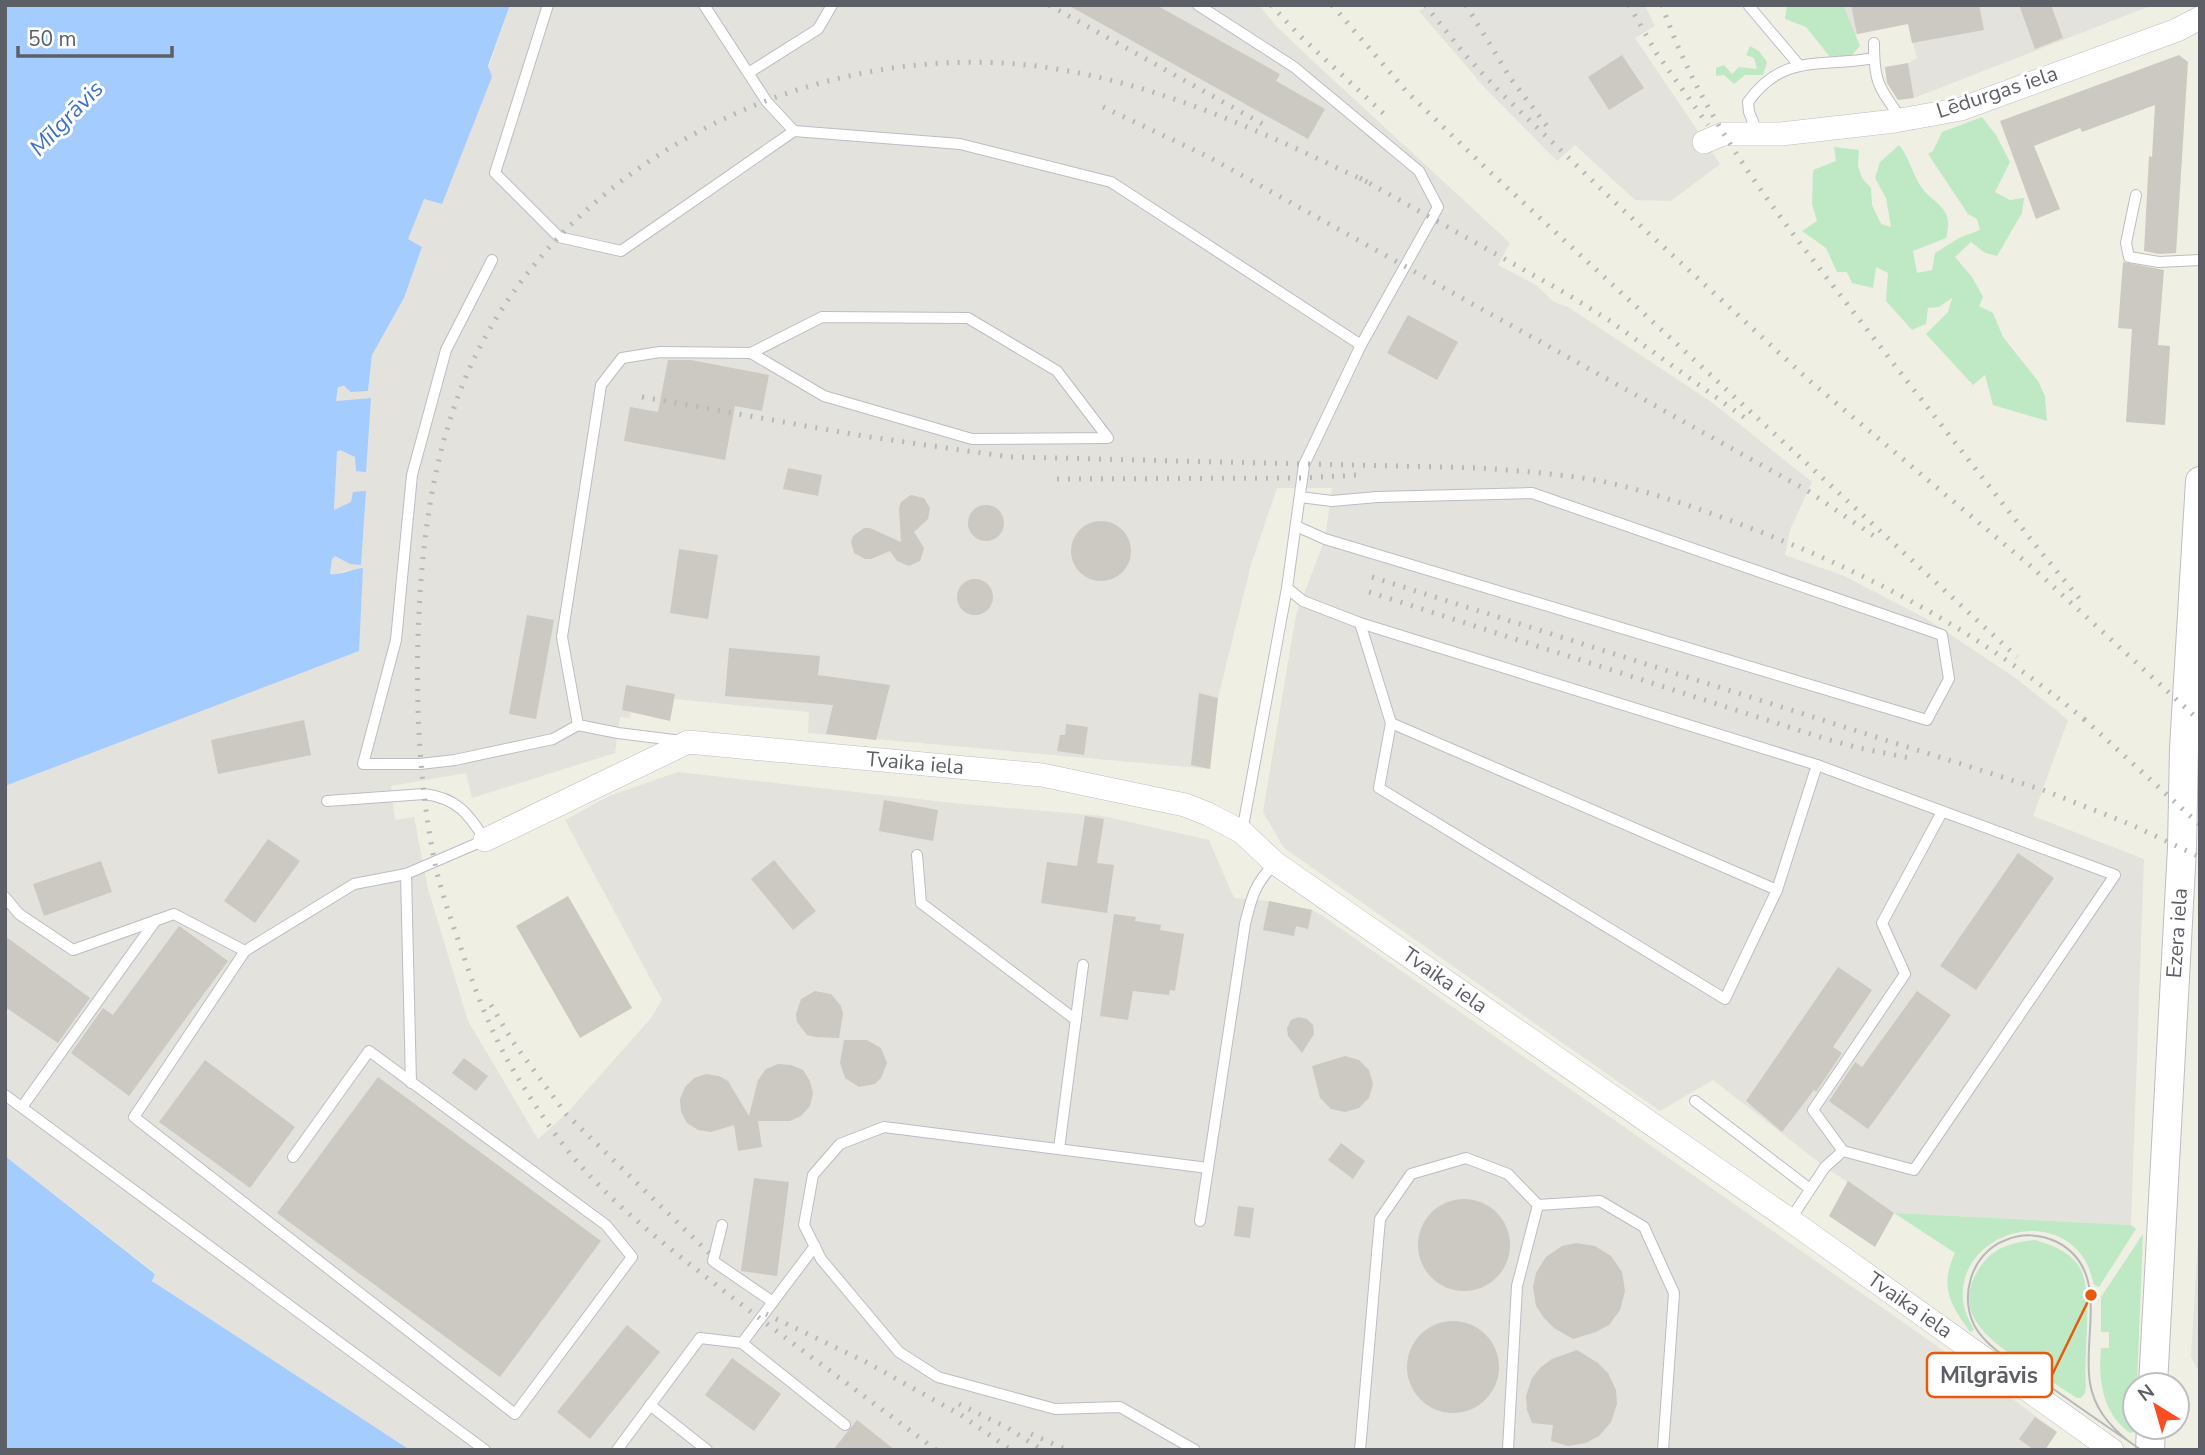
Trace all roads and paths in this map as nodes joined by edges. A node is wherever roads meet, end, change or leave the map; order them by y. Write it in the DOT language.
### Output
graph roads {
  1 [pos="548,5"];
  2 [pos="704,5"];
  3 [pos="832,5"];
  4 [pos="1198,5"];
  5 [pos="1749,6"];
  6 [pos="2200,18"];
  7 [pos="1874,43"];
  8 [pos="1874,58"];
  9 [pos="1798,64"];
  10 [pos="750,72"];
  11 [pos="1902,120"];
  12 [pos="794,131"];
  13 [pos="1758,134"];
  14 [pos="1704,142"];
  15 [pos="2136,195"];
  16 [pos="492,260"];
  17 [pos="2200,260"];
  18 [pos="1361,345"];
  19 [pos="751,353"];
  20 [pos="2200,481"];
  21 [pos="1300,498"];
  22 [pos="1296,526"];
  23 [pos="2198,549"];
  24 [pos="1287,588"];
  25 [pos="2196,618"];
  26 [pos="1360,623"];
  27 [pos="1391,723"];
  28 [pos="578,725"];
  29 [pos="688,742"];
  30 [pos="1817,765"];
  31 [pos="327,802"];
  32 [pos="1942,812"];
  33 [pos="1242,832"];
  34 [pos="485,840"];
  35 [pos="917,855"];
  36 [pos="1275,863"];
  37 [pos="406,874"];
  38 [pos="1777,890"];
  39 [pos="5,897"];
  40 [pos="156,920"];
  41 [pos="245,951"];
  42 [pos="1083,965"];
  43 [pos="1076,1020"];
  44 [pos="411,1083"];
  45 [pos="5,1095"];
  46 [pos="1695,1101"];
  47 [pos="22,1107"];
  48 [pos="1059,1149"];
  49 [pos="1843,1151"];
  50 [pos="293,1157"];
  51 [pos="1208,1168"];
  52 [pos="1811,1189"];
  53 [pos="1538,1205"];
  54 [pos="1790,1220"];
  55 [pos="1200,1221"];
  56 [pos="722,1226"];
  57 [pos="815,1246"];
  58 [pos="773,1302"];
  59 [pos="742,1343"];
  60 [pos="2155,1371"];
  61 [pos="650,1405"];
  62 [pos="845,1425"];
  63 [pos="2089,1442"];
  64 [pos="1508,1449"];
  65 [pos="485,1450"];
  66 [pos="617,1450"];
  67 [pos="707,1450"];
  68 [pos="1195,1450"];
  69 [pos="1360,1450"];
  70 [pos="1663,1450"];
  71 [pos="2112,1450"];
  1 -- 12 [label="lane"];
  2 -- 10 [label="lane"];
  3 -- 10 [label="lane"];
  4 -- 18 [label="lane"];
  5 -- 9 [label="lane"];
  6 -- 11 [label="street, Lēdurgas iela"];
  7 -- 8 [label="lane"];
  8 -- 9 [label="lane"];
  8 -- 11 [label="lane"];
  9 -- 13 [label="lane"];
  10 -- 12 [label="lane"];
  11 -- 13 [label="street, Lēdurgas iela"];
  12 -- 18 [label="lane"];
  13 -- 14 [label="street, Lēdurgas iela"];
  15 -- 17 [label="lane"];
  16 -- 28 [label="lane"];
  18 -- 21 [label="lane"];
  19 -- 19 [label="lane"];
  19 -- 28 [label="lane"];
  20 -- 23 [label="street, Ezera iela"];
  21 -- 22 [label="lane"];
  21 -- 22 [label="lane"];
  22 -- 24 [label="lane"];
  23 -- 25 [label="street, Ezera iela"];
  24 -- 26 [label="lane"];
  24 -- 33 [label="lane"];
  25 -- 60 [label="street, Ezera iela"];
  26 -- 27 [label="lane"];
  26 -- 30 [label="lane"];
  27 -- 38 [label="lane"];
  27 -- 38 [label="lane"];
  28 -- 29 [label="lane"];
  29 -- 33 [label="street, Tvaika iela"];
  29 -- 34 [label="street"];
  30 -- 32 [label="lane"];
  30 -- 38 [label="lane"];
  31 -- 34 [label="lane"];
  32 -- 49 [label="lane"];
  32 -- 49 [label="lane"];
  33 -- 36 [label="street, Tvaika iela"];
  34 -- 37 [label="lane"];
  35 -- 43 [label="lane"];
  36 -- 51 [label="lane"];
  36 -- 54 [label="street, Tvaika iela"];
  37 -- 41 [label="lane"];
  37 -- 44 [label="lane"];
  39 -- 40 [label="lane"];
  40 -- 41 [label="lane"];
  40 -- 47 [label="lane"];
  41 -- 44 [label="lane"];
  42 -- 43 [label="lane"];
  43 -- 48 [label="lane"];
  44 -- 50 [label="lane"];
  45 -- 47 [label="lane"];
  46 -- 52 [label="lane"];
  47 -- 65 [label="lane"];
  48 -- 51 [label="lane"];
  48 -- 57 [label="lane"];
  49 -- 52 [label="lane"];
  51 -- 55 [label="lane"];
  52 -- 54 [label="lane"];
  53 -- 64 [label="lane"];
  53 -- 69 [label="lane"];
  53 -- 70 [label="lane"];
  54 -- 63 [label="street, Tvaika iela"];
  56 -- 58 [label="lane"];
  57 -- 58 [label="lane"];
  57 -- 68 [label="lane"];
  58 -- 59 [label="lane"];
  59 -- 61 [label="lane"];
  59 -- 62 [label="lane"];
  61 -- 66 [label="lane"];
  61 -- 67 [label="lane"];
  63 -- 71 [label="street, Tvaika iela"];
}
